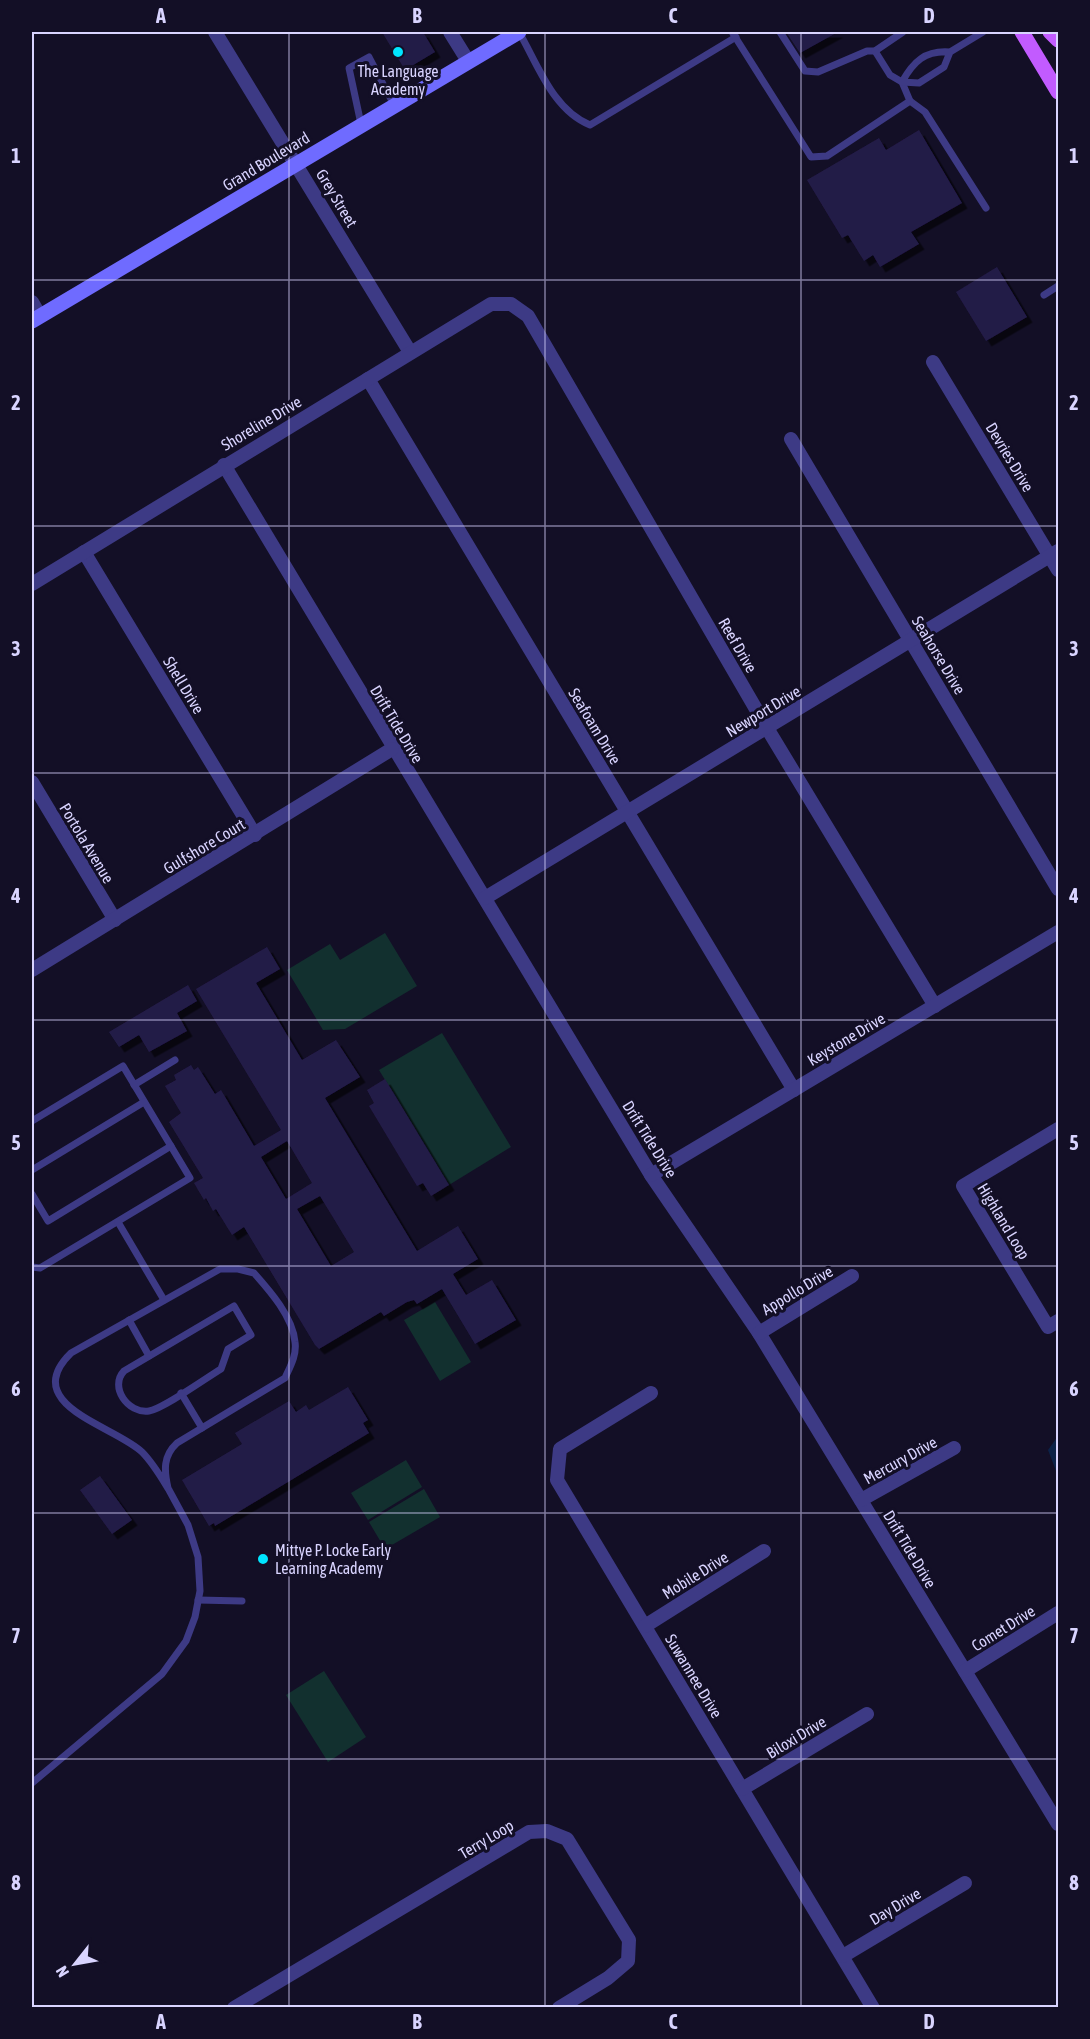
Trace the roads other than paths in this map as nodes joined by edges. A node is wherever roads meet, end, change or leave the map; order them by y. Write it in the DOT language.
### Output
graph roads {
  1 [pos="215,32"];
  2 [pos="450,32"];
  3 [pos="519,32"];
  4 [pos="780,32"];
  5 [pos="903,32"];
  6 [pos="983,32"];
  7 [pos="1022,32"];
  8 [pos="1050,32"];
  9 [pos="734,34"];
  10 [pos="1059,40"];
  11 [pos="875,51"];
  12 [pos="950,52"];
  13 [pos="468,61"];
  14 [pos="902,82"];
  15 [pos="1059,92"];
  16 [pos="910,101"];
  17 [pos="394,105"];
  18 [pos="362,125"];
  19 [pos="297,164"];
  20 [pos="986,208"];
  21 [pos="1059,286"];
  22 [pos="1044,296"];
  23 [pos="32,302"];
  24 [pos="511,304"];
  25 [pos="36,319"];
  26 [pos="410,352"];
  27 [pos="933,362"];
  28 [pos="368,379"];
  29 [pos="790,439"];
  30 [pos="224,465"];
  31 [pos="84,552"];
  32 [pos="1054,554"];
  33 [pos="1059,570"];
  34 [pos="32,584"];
  35 [pos="911,640"];
  36 [pos="767,728"];
  37 [pos="392,749"];
  38 [pos="32,783"];
  39 [pos="627,812"];
  40 [pos="255,835"];
  41 [pos="1059,889"];
  42 [pos="485,898"];
  43 [pos="115,920"];
  44 [pos="1059,932"];
  45 [pos="32,970"];
  46 [pos="935,1006"];
  47 [pos="175,1060"];
  48 [pos="134,1085"];
  49 [pos="794,1090"];
  50 [pos="144,1102"];
  51 [pos="32,1121"];
  52 [pos="1059,1129"];
  53 [pos="171,1146"];
  54 [pos="32,1170"];
  55 [pos="651,1175"];
  56 [pos="32,1194"];
  57 [pos="118,1222"];
  58 [pos="32,1267"];
  59 [pos="852,1276"];
  60 [pos="164,1300"];
  61 [pos="129,1320"];
  62 [pos="1059,1321"];
  63 [pos="759,1333"];
  64 [pos="149,1356"];
  65 [pos="181,1393"];
  66 [pos="651,1393"];
  67 [pos="202,1428"];
  68 [pos="954,1448"];
  69 [pos="168,1489"];
  70 [pos="861,1500"];
  71 [pos="764,1551"];
  72 [pos="198,1600"];
  73 [pos="242,1602"];
  74 [pos="1059,1613"];
  75 [pos="645,1626"];
  76 [pos="965,1671"];
  77 [pos="867,1714"];
  78 [pos="32,1783"];
  79 [pos="742,1789"];
  80 [pos="1059,1824"];
  81 [pos="965,1883"];
  82 [pos="843,1956"];
  83 [pos="234,2007"];
  84 [pos="559,2007"];
  85 [pos="873,2007"];
  1 -- 19 [label="street, Grey Street"];
  2 -- 13 [label="street"];
  3 -- 9 [label="lane"];
  3 -- 13 [label="main road, Grand Boulevard"];
  4 -- 11 [label="lane"];
  5 -- 11 [label="lane"];
  6 -- 12 [label="lane"];
  7 -- 15 [label="main road"];
  8 -- 10 [label="main road"];
  9 -- 16 [label="lane"];
  11 -- 14 [label="lane"];
  12 -- 14 [label="lane"];
  12 -- 14 [label="lane"];
  13 -- 17 [label="main road, Grand Boulevard"];
  14 -- 16 [label="lane"];
  16 -- 20 [label="lane"];
  17 -- 18 [label="main road, Grand Boulevard"];
  17 -- 18 [label="lane"];
  18 -- 19 [label="main road, Grand Boulevard"];
  19 -- 25 [label="main road, Grand Boulevard"];
  19 -- 26 [label="street, Grey Street"];
  21 -- 22 [label="lane"];
  23 -- 25 [label="street"];
  24 -- 26 [label="street, Shoreline Drive"];
  24 -- 36 [label="street, Reef Drive"];
  26 -- 28 [label="street, Shoreline Drive"];
  27 -- 32 [label="street, Devries Drive"];
  28 -- 30 [label="street, Shoreline Drive"];
  28 -- 39 [label="street, Seafoam Drive"];
  29 -- 35 [label="street, Seahorse Drive"];
  30 -- 31 [label="street, Shoreline Drive"];
  30 -- 37 [label="street, Drift Tide Drive"];
  31 -- 34 [label="street, Shoreline Drive"];
  31 -- 40 [label="street, Shell Drive"];
  32 -- 33 [label="street, Devries Drive"];
  32 -- 35 [label="street, Newport Drive"];
  35 -- 36 [label="street, Newport Drive"];
  35 -- 41 [label="street, Seahorse Drive"];
  36 -- 39 [label="street, Newport Drive"];
  36 -- 46 [label="street, Reef Drive"];
  37 -- 40 [label="street, Gulfshore Court"];
  37 -- 42 [label="street, Drift Tide Drive"];
  38 -- 43 [label="street, Portola Avenue"];
  39 -- 42 [label="street, Newport Drive"];
  39 -- 49 [label="street, Seafoam Drive"];
  40 -- 43 [label="street, Gulfshore Court"];
  42 -- 55 [label="street, Drift Tide Drive"];
  43 -- 45 [label="street, Gulfshore Court"];
  44 -- 46 [label="street, Keystone Drive"];
  46 -- 49 [label="street, Keystone Drive"];
  47 -- 48 [label="lane"];
  48 -- 50 [label="lane"];
  48 -- 51 [label="lane"];
  49 -- 55 [label="street, Keystone Drive"];
  50 -- 53 [label="lane"];
  50 -- 54 [label="lane"];
  52 -- 62 [label="street, Highland Loop"];
  53 -- 56 [label="lane"];
  53 -- 57 [label="lane"];
  55 -- 63 [label="street, Drift Tide Drive"];
  57 -- 58 [label="lane"];
  57 -- 60 [label="lane"];
  59 -- 63 [label="street, Appollo Drive"];
  60 -- 61 [label="lane"];
  60 -- 67 [label="lane"];
  61 -- 64 [label="lane"];
  61 -- 69 [label="lane"];
  63 -- 70 [label="street, Drift Tide Drive"];
  64 -- 65 [label="lane"];
  64 -- 65 [label="lane"];
  65 -- 67 [label="lane"];
  66 -- 75 [label="street, Suwannee Drive"];
  67 -- 69 [label="lane"];
  68 -- 70 [label="street, Mercury Drive"];
  69 -- 72 [label="lane"];
  70 -- 76 [label="street, Drift Tide Drive"];
  71 -- 75 [label="street, Mobile Drive"];
  72 -- 73 [label="lane"];
  72 -- 78 [label="lane"];
  74 -- 76 [label="street, Comet Drive"];
  75 -- 79 [label="street, Suwannee Drive"];
  76 -- 80 [label="street, Drift Tide Drive"];
  77 -- 79 [label="street, Biloxi Drive"];
  79 -- 82 [label="street, Suwannee Drive"];
  81 -- 82 [label="street, Day Drive"];
  82 -- 85 [label="street, Suwannee Drive"];
  83 -- 84 [label="street, Terry Loop"];
}
